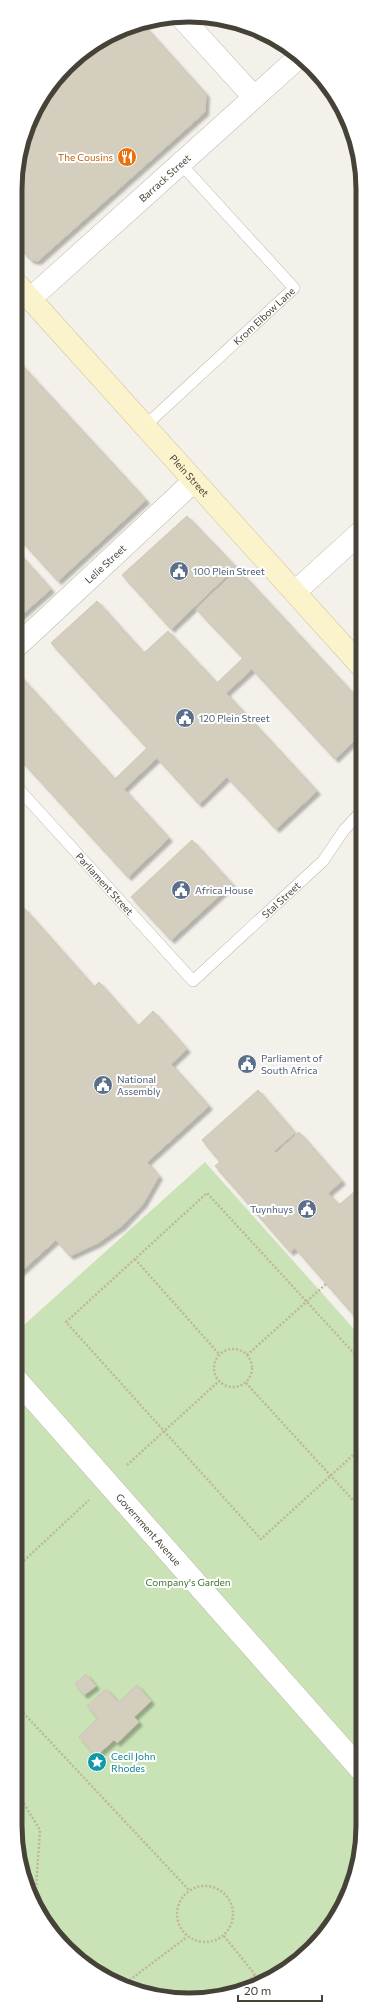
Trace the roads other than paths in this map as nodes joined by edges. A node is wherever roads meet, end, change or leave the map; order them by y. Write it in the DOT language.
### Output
graph roads {
  1 [pos="186,22"];
  2 [pos="295,60"];
  3 [pos="254,97"];
  4 [pos="181,164"];
  5 [pos="23,291"];
  6 [pos="145,426"];
  7 [pos="194,481"];
  8 [pos="356,537"];
  9 [pos="296,592"];
  10 [pos="22,640"];
  11 [pos="356,660"];
  12 [pos="22,793"];
  13 [pos="356,817"];
  14 [pos="193,981"];
  15 [pos="22,1386"];
  16 [pos="356,1764"];
  1 -- 3 [label="street"];
  2 -- 3 [label="street, Barrack Street"];
  3 -- 4 [label="street, Barrack Street"];
  4 -- 5 [label="street, Barrack Street"];
  4 -- 6 [label="lane, Krom Elbow Lane"];
  5 -- 6 [label="street, Plein Street"];
  6 -- 7 [label="street, Plein Street"];
  7 -- 9 [label="street, Plein Street"];
  7 -- 10 [label="street, Lelie Street"];
  8 -- 9 [label="street"];
  9 -- 11 [label="street, Plein Street"];
  12 -- 14 [label="lane, Parliament Street"];
  13 -- 14 [label="lane, Stal Street"];
  15 -- 16 [label="street, Government Avenue"];
}
